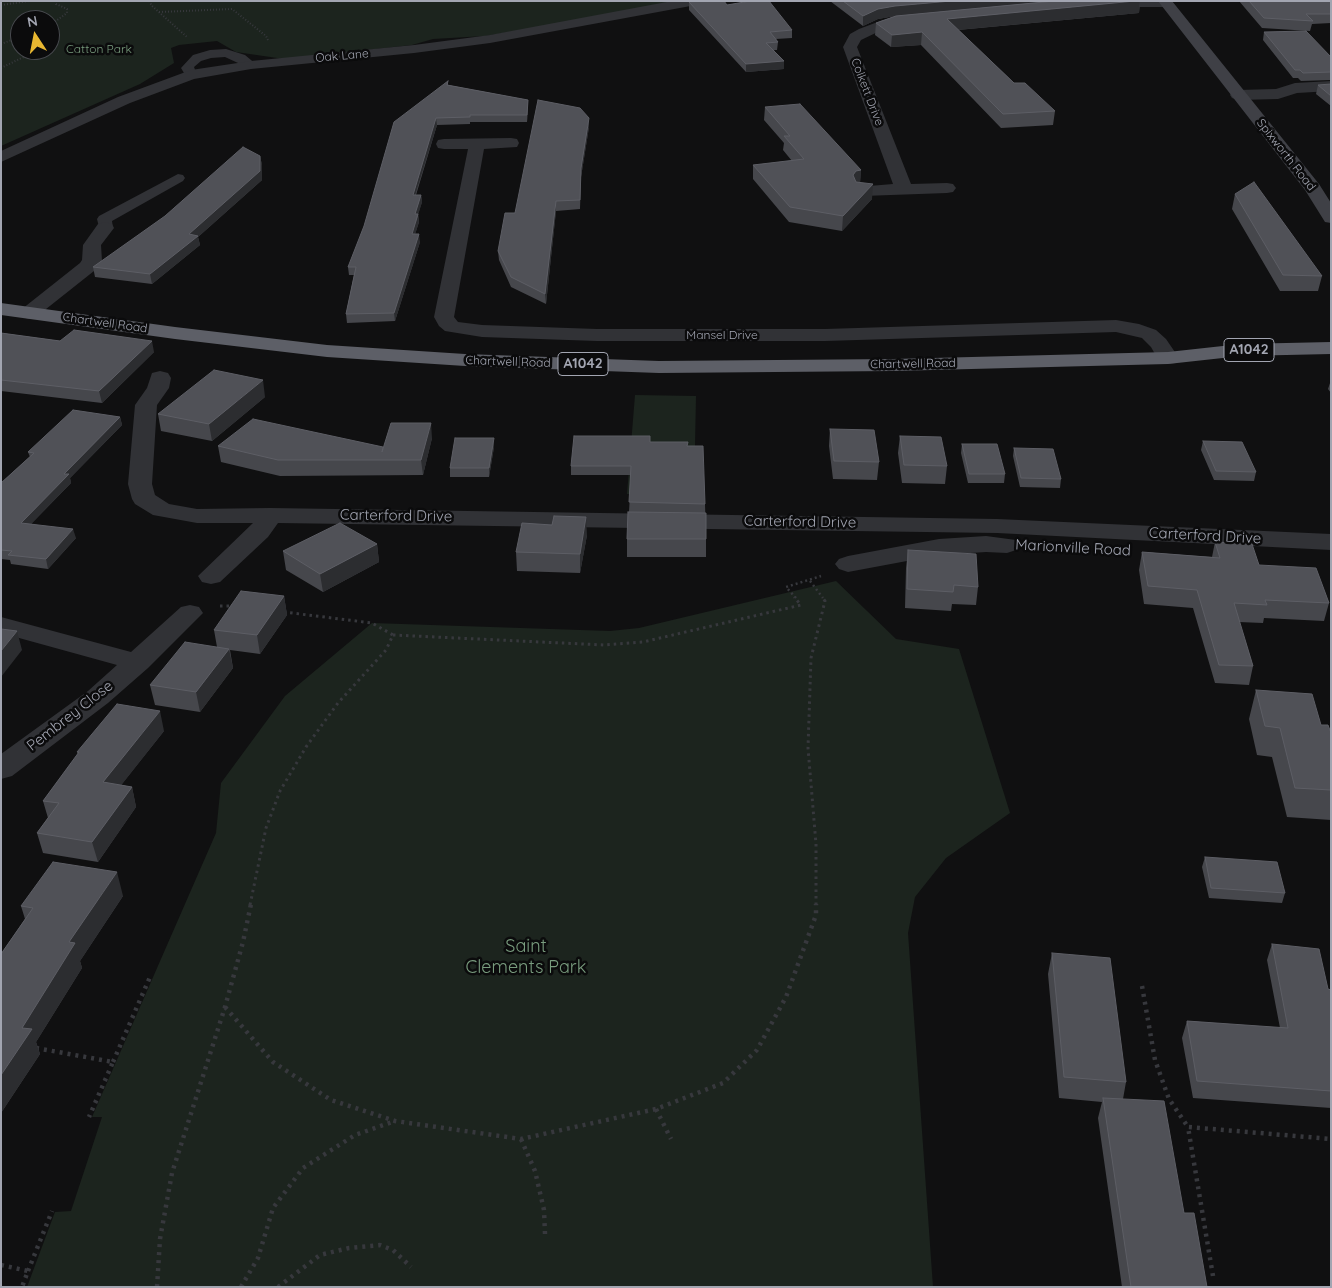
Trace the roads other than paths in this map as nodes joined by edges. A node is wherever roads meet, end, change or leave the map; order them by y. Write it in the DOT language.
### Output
graph roads {
  1 [pos="696,1"];
  2 [pos="1165,2"];
  3 [pos="1091,4"];
  4 [pos="924,19"];
  5 [pos="1331,86"];
  6 [pos="1238,95"];
  7 [pos="511,143"];
  8 [pos="444,144"];
  9 [pos="477,144"];
  10 [pos="1,157"];
  11 [pos="178,178"];
  12 [pos="947,188"];
  13 [pos="904,189"];
  14 [pos="863,190"];
  15 [pos="1331,218"];
  16 [pos="105,228"];
  17 [pos="1,309"];
  18 [pos="29,313"];
  19 [pos="1331,348"];
  20 [pos="1168,358"];
  21 [pos="1331,362"];
  22 [pos="160,378"];
  23 [pos="270,515"];
  24 [pos="1331,542"];
  25 [pos="1331,558"];
  26 [pos="848,564"];
  27 [pos="211,576"];
  28 [pos="190,613"];
  29 [pos="1,625"];
  30 [pos="138,662"];
  31 [pos="1,769"];
  1 -- 10 [label="street, Oak Lane"];
  2 -- 3 [label="street"];
  2 -- 6 [label="street, Spixworth Road"];
  4 -- 13 [label="street, Colkett Drive"];
  5 -- 6 [label="street, Spixworth Road"];
  6 -- 15 [label="street, Spixworth Road"];
  7 -- 9 [label="street"];
  8 -- 9 [label="street"];
  9 -- 20 [label="street, Mansel Drive"];
  11 -- 16 [label="lane"];
  12 -- 13 [label="street"];
  13 -- 14 [label="street"];
  16 -- 18 [label="street"];
  17 -- 18 [label="highway, Chartwell Road / A1042"];
  18 -- 20 [label="highway, Chartwell Road / A1042"];
  19 -- 20 [label="highway, Chartwell Road / A1042"];
  20 -- 21 [label="highway, Chartwell Road / A1042"];
  22 -- 23 [label="street, Carterford Drive"];
  23 -- 24 [label="street, Carterford Drive"];
  23 -- 27 [label="street"];
  25 -- 26 [label="street, Marionville Road"];
  28 -- 30 [label="street, Pembrey Close"];
  29 -- 30 [label="street"];
  30 -- 31 [label="street, Pembrey Close"];
}
